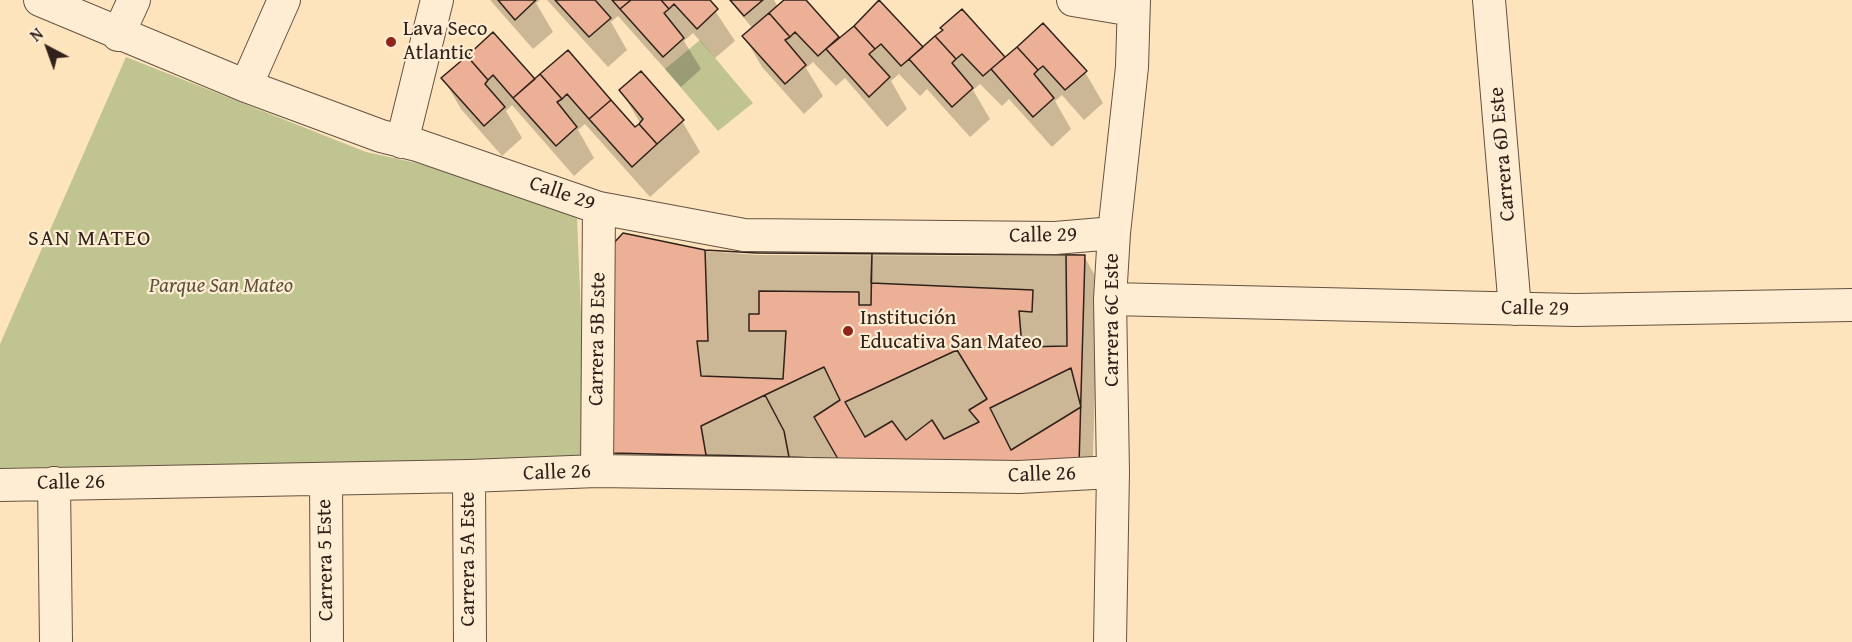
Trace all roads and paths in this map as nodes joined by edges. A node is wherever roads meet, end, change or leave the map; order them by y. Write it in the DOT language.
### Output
graph roads {
  1 [pos="40,0"];
  2 [pos="134,0"];
  3 [pos="284,0"];
  4 [pos="437,0"];
  5 [pos="1073,0"];
  6 [pos="1489,0"];
  7 [pos="1134,5"];
  8 [pos="118,35"];
  9 [pos="246,86"];
  10 [pos="402,142"];
  11 [pos="599,208"];
  12 [pos="1114,232"];
  13 [pos="1110,299"];
  14 [pos="1852,305"];
  15 [pos="1515,309"];
  16 [pos="597,471"];
  17 [pos="1113,472"];
  18 [pos="469,476"];
  19 [pos="326,479"];
  20 [pos="54,483"];
  21 [pos="0,485"];
  22 [pos="56,642"];
  23 [pos="327,642"];
  24 [pos="470,642"];
  25 [pos="1110,642"];
  1 -- 8 [label="street, Calle 29"];
  2 -- 8 [label="street"];
  3 -- 9 [label="street"];
  4 -- 10 [label="street"];
  5 -- 7 [label="street"];
  6 -- 15 [label="street, Carrera 6D Este"];
  7 -- 12 [label="street, Carrera 6C Este"];
  8 -- 9 [label="street, Calle 29"];
  9 -- 10 [label="street, Calle 29"];
  10 -- 11 [label="street, Calle 29"];
  11 -- 12 [label="street, Calle 29"];
  11 -- 16 [label="street, Carrera 5B Este"];
  12 -- 13 [label="street, Carrera 6C Este"];
  13 -- 15 [label="street, Calle 29"];
  13 -- 17 [label="street, Carrera 6C Este"];
  14 -- 15 [label="street, Calle 29"];
  16 -- 17 [label="street, Calle 26"];
  16 -- 18 [label="street, Calle 26"];
  17 -- 25 [label="street, Carrera 6C Este"];
  18 -- 19 [label="street, Calle 26"];
  18 -- 24 [label="street, Carrera 5A Este"];
  19 -- 20 [label="street, Calle 26"];
  19 -- 23 [label="street, Carrera 5 Este"];
  20 -- 21 [label="street, Calle 26"];
  20 -- 22 [label="street"];
}
